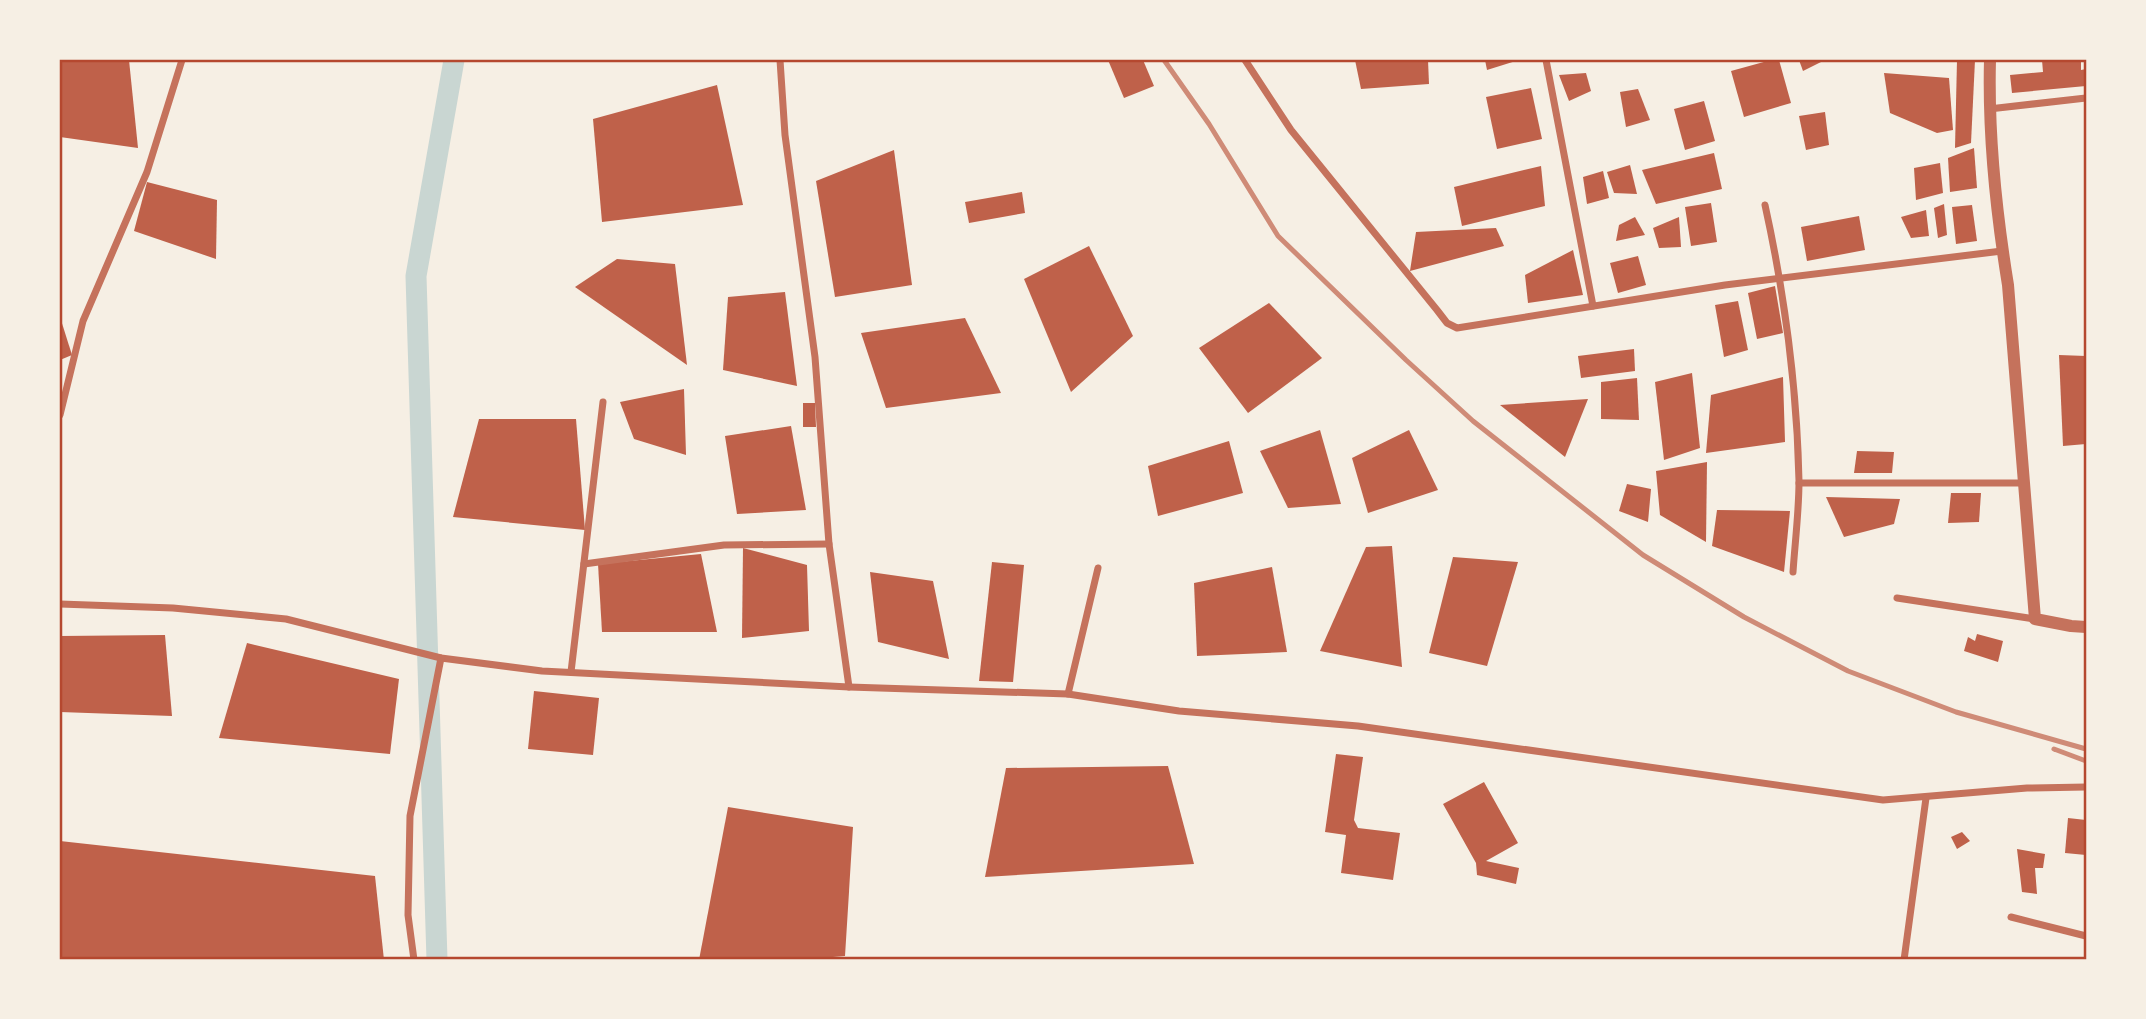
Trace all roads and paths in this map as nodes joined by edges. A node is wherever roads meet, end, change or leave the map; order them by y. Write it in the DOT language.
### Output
graph roads {
  1 [pos="182,60"];
  2 [pos="779,60"];
  3 [pos="1245,60"];
  4 [pos="1546,60"];
  5 [pos="1990,60"];
  6 [pos="2087,98"];
  7 [pos="1989,109"];
  8 [pos="1765,205"];
  9 [pos="2003,251"];
  10 [pos="1781,279"];
  11 [pos="1593,306"];
  12 [pos="603,402"];
  13 [pos="60,415"];
  14 [pos="1799,483"];
  15 [pos="2024,483"];
  16 [pos="829,544"];
  17 [pos="584,564"];
  18 [pos="1098,568"];
  19 [pos="1793,572"];
  20 [pos="1897,598"];
  21 [pos="60,604"];
  22 [pos="2035,619"];
  23 [pos="2087,627"];
  24 [pos="441,658"];
  25 [pos="571,672"];
  26 [pos="849,687"];
  27 [pos="1068,694"];
  28 [pos="2087,787"];
  29 [pos="1926,798"];
  30 [pos="2011,917"];
  31 [pos="2087,936"];
  32 [pos="414,960"];
  33 [pos="1904,960"];
  1 -- 13 [label="street"];
  2 -- 16 [label="street"];
  3 -- 11 [label="street"];
  4 -- 11 [label="street"];
  5 -- 7 [label="street"];
  6 -- 7 [label="street"];
  7 -- 9 [label="street"];
  8 -- 10 [label="street"];
  9 -- 10 [label="street"];
  9 -- 15 [label="street"];
  10 -- 11 [label="street"];
  10 -- 14 [label="street"];
  12 -- 17 [label="street"];
  14 -- 15 [label="street"];
  14 -- 19 [label="street"];
  15 -- 22 [label="street"];
  16 -- 17 [label="street"];
  16 -- 26 [label="street"];
  17 -- 25 [label="street"];
  18 -- 27 [label="street"];
  20 -- 22 [label="street"];
  21 -- 24 [label="street"];
  22 -- 23 [label="street"];
  24 -- 25 [label="street"];
  24 -- 32 [label="street"];
  25 -- 26 [label="street"];
  26 -- 27 [label="street"];
  27 -- 29 [label="street"];
  28 -- 29 [label="street"];
  29 -- 33 [label="street"];
  30 -- 31 [label="street"];
}
